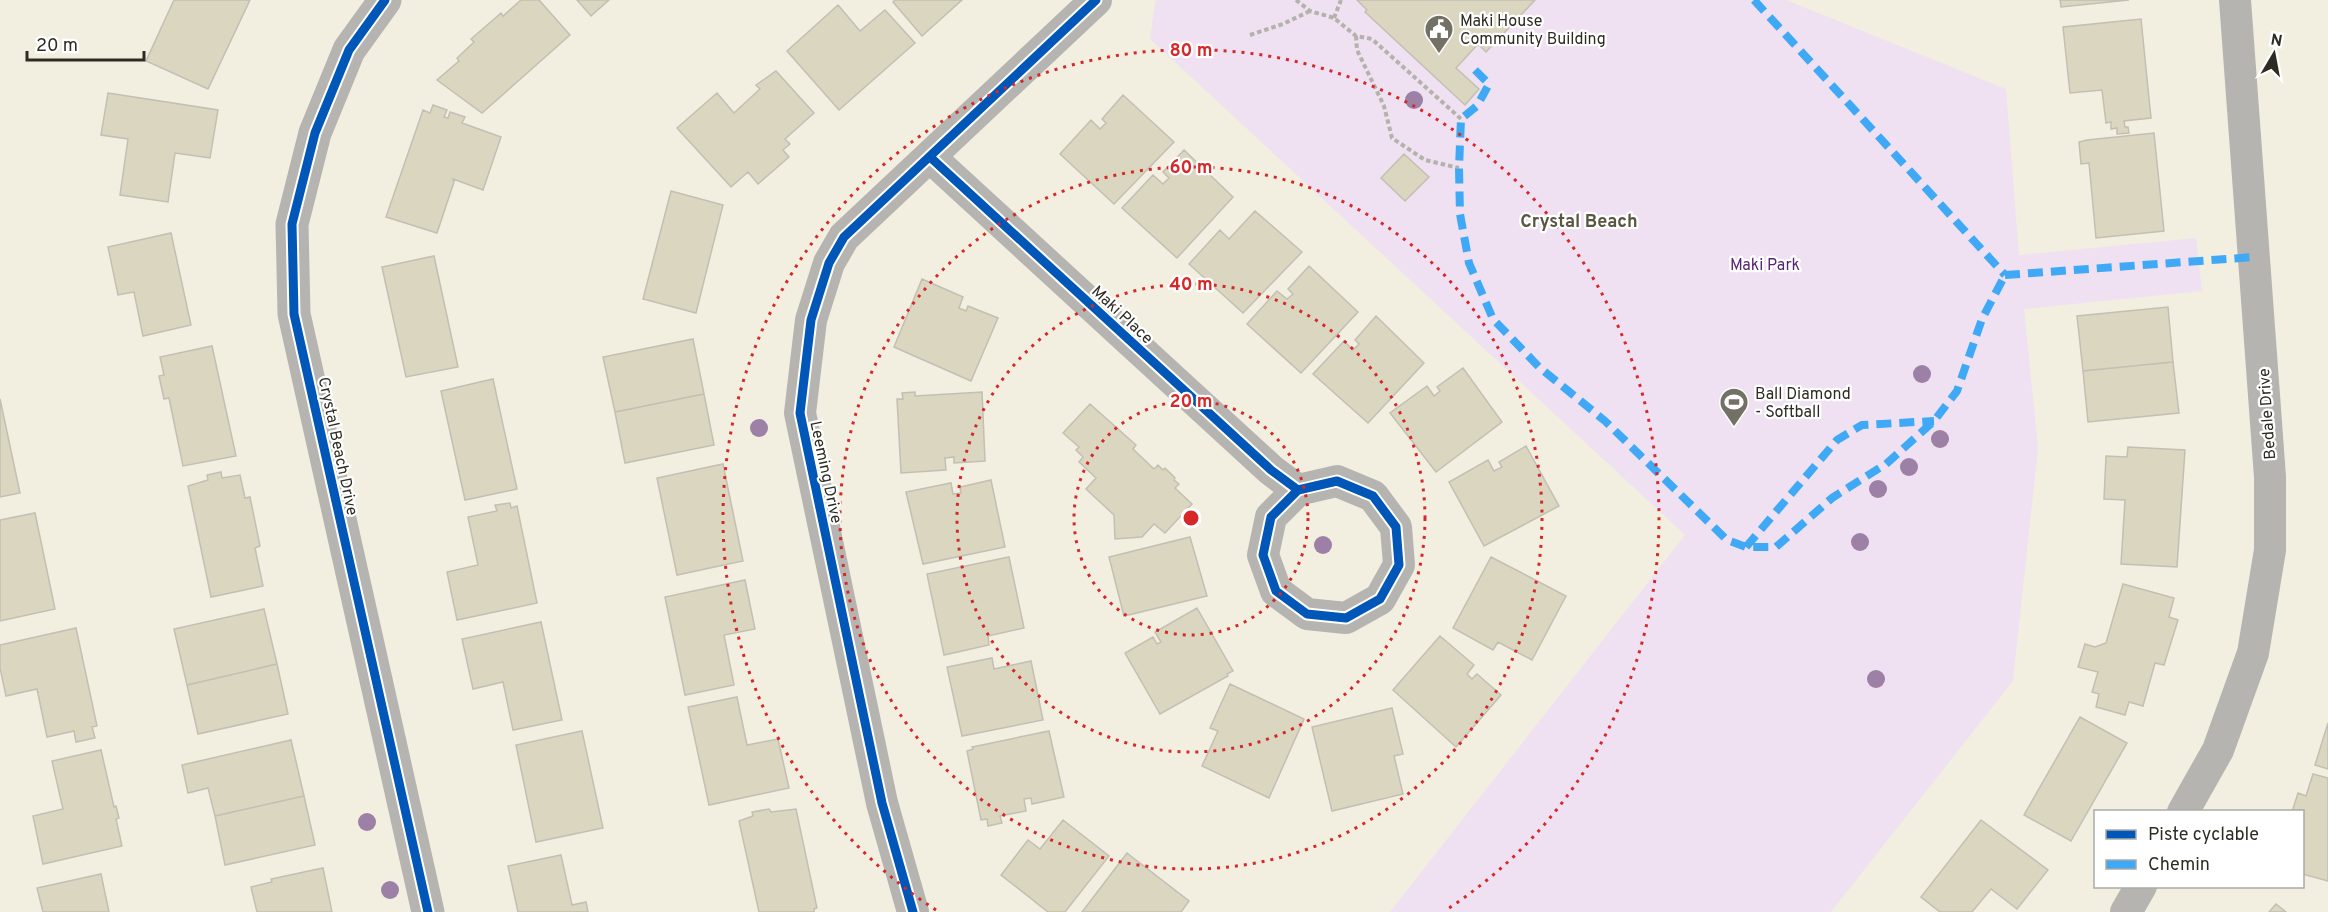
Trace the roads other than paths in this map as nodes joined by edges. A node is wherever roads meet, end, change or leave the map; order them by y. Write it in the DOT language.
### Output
graph roads {
  1 [pos="385,0"];
  2 [pos="1096,0"];
  3 [pos="2235,0"];
  4 [pos="930,157"];
  5 [pos="1299,490"];
  6 [pos="2184,810"];
  7 [pos="2140,888"];
  8 [pos="428,912"];
  9 [pos="913,912"];
  10 [pos="2126,912"];
  1 -- 8 [label="street, Crystal Beach Drive"];
  2 -- 4 [label="street, Leeming Drive"];
  3 -- 6 [label="street, Bedale Drive"];
  4 -- 5 [label="street, Maki Place"];
  4 -- 9 [label="street, Leeming Drive"];
  5 -- 5 [label="street"];
  7 -- 10 [label="street"];
}
